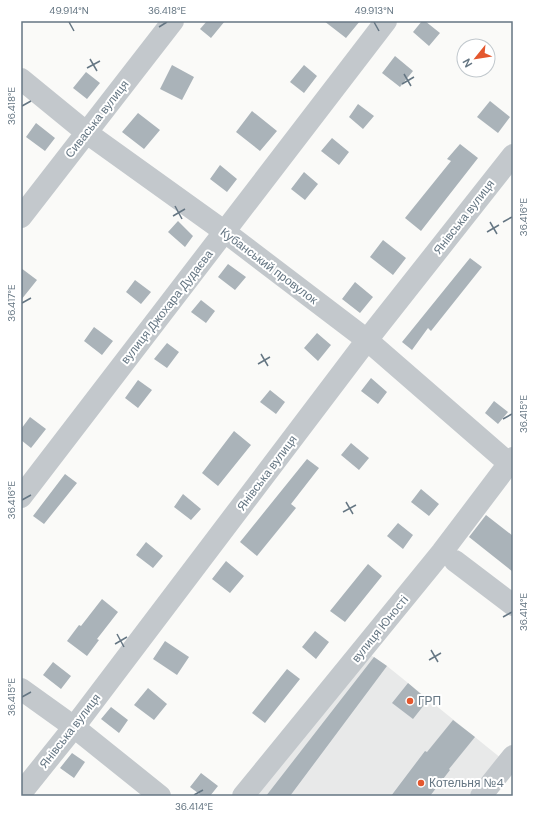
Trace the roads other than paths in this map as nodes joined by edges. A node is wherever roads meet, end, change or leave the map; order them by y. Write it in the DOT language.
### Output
graph roads {
  1 [pos="173,21"];
  2 [pos="386,21"];
  3 [pos="21,79"];
  4 [pos="87,133"];
  5 [pos="513,154"];
  6 [pos="21,217"];
  7 [pos="225,232"];
  8 [pos="367,340"];
  9 [pos="512,463"];
  10 [pos="21,497"];
  11 [pos="455,561"];
  12 [pos="513,605"];
  13 [pos="21,689"];
  14 [pos="74,727"];
  15 [pos="513,756"];
  16 [pos="21,792"];
  17 [pos="160,796"];
  18 [pos="243,796"];
  19 [pos="481,796"];
  1 -- 4 [label="street, Сиваська вулиця"];
  2 -- 7 [label="street, вулиця Джохара Дудаєва"];
  3 -- 4 [label="street, Кубанський провулок"];
  4 -- 6 [label="street, Сиваська вулиця"];
  4 -- 7 [label="street, Кубанський провулок"];
  5 -- 8 [label="street, Янівська вулиця"];
  7 -- 8 [label="street, Кубанський провулок"];
  7 -- 10 [label="street, вулиця Джохара Дудаєва"];
  8 -- 9 [label="street, Кубанський провулок"];
  8 -- 14 [label="street, Янівська вулиця"];
  9 -- 18 [label="street, вулиця Юності"];
  11 -- 12 [label="street"];
  13 -- 14 [label="street"];
  14 -- 16 [label="street, Янівська вулиця"];
  14 -- 17 [label="street"];
  15 -- 19 [label="street"];
}
